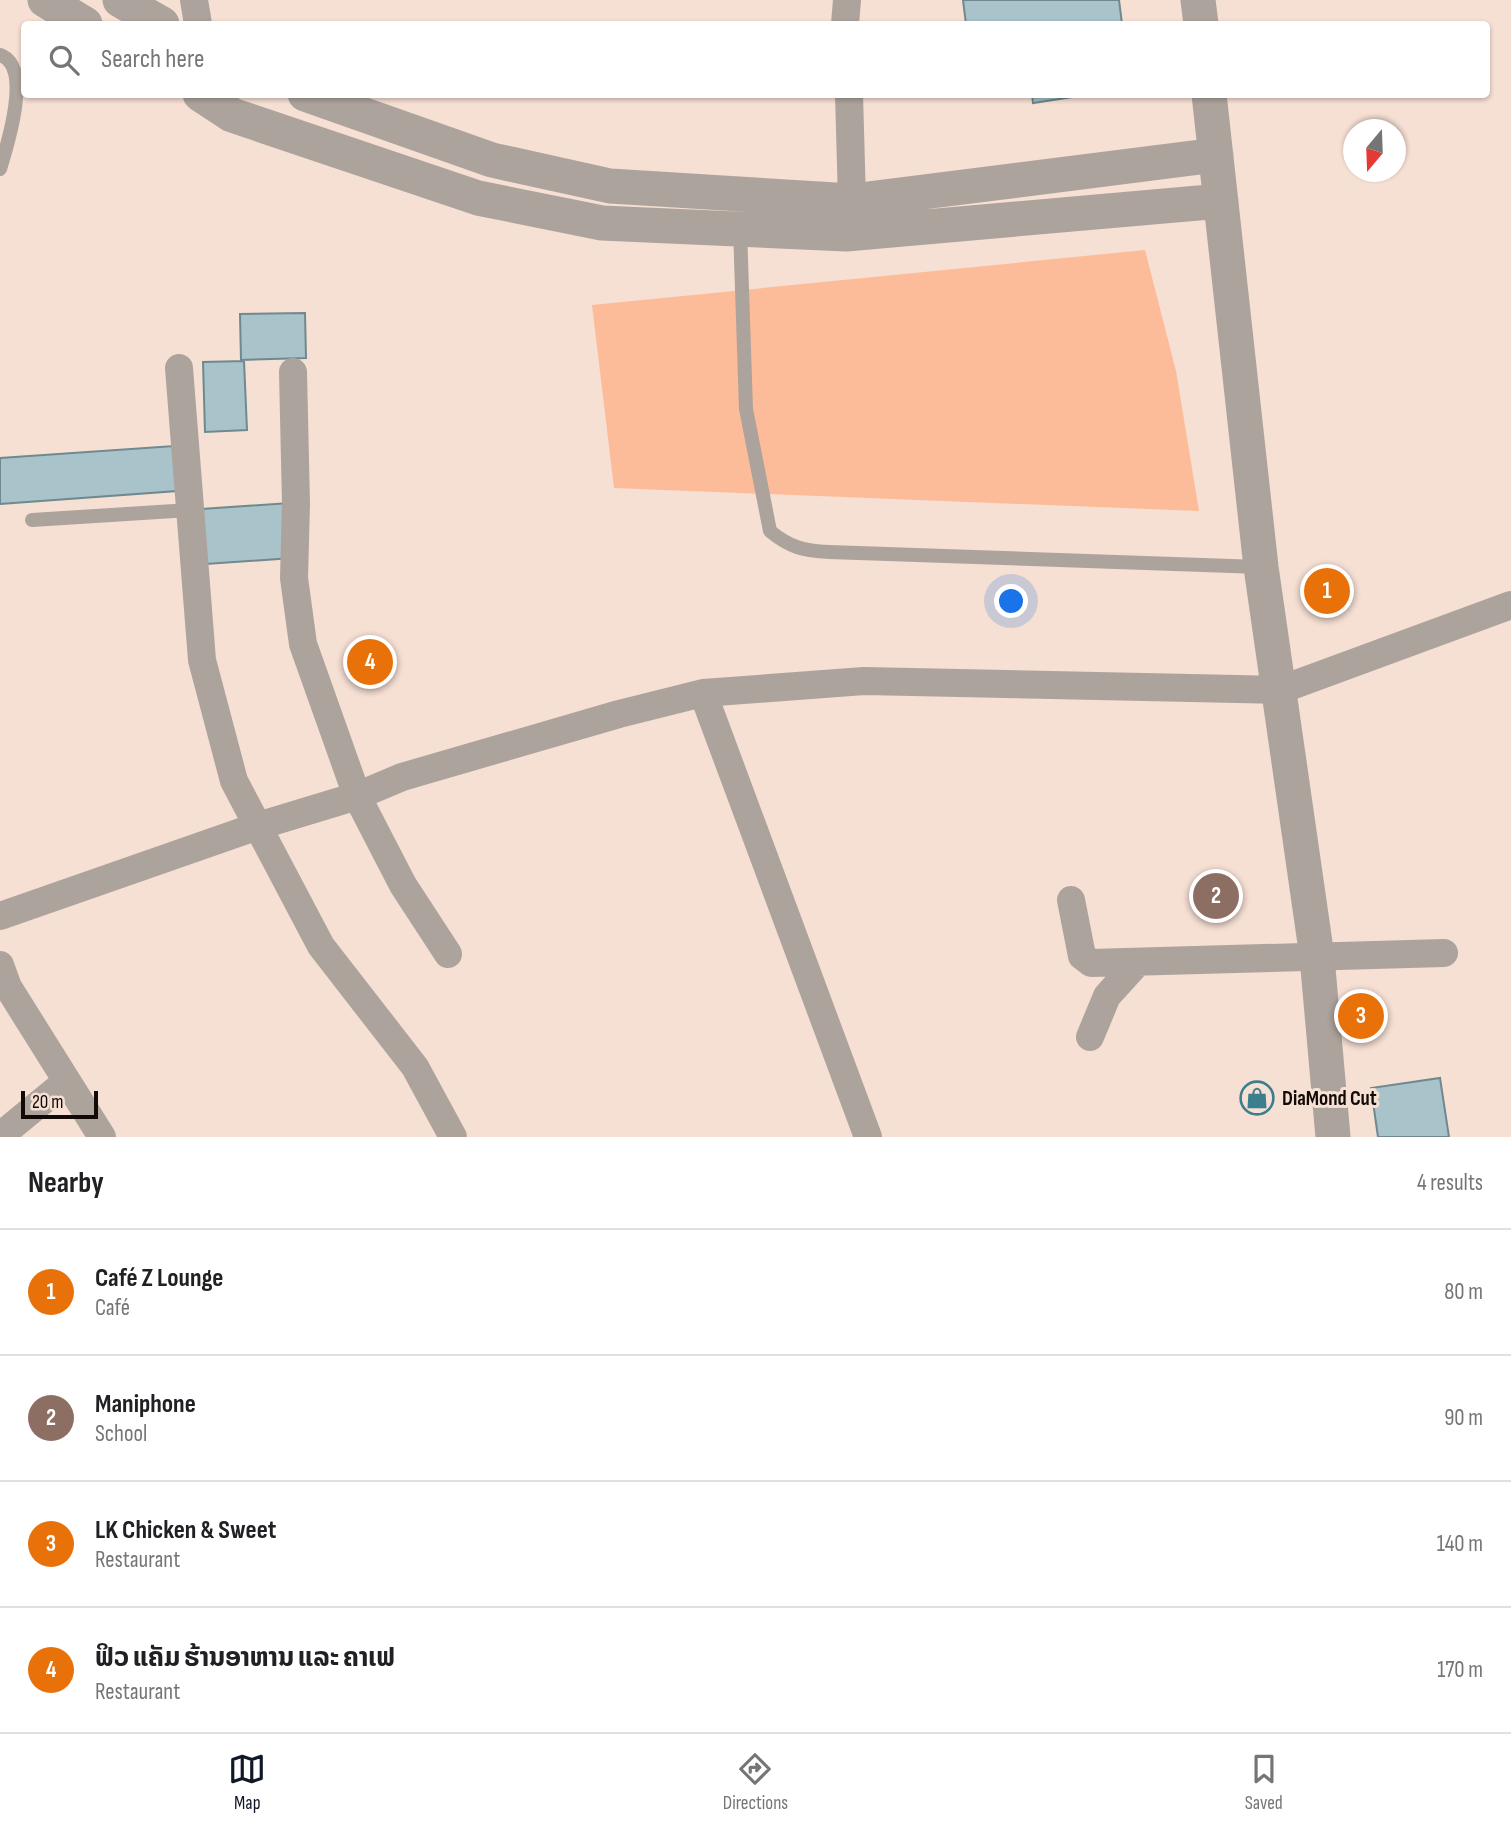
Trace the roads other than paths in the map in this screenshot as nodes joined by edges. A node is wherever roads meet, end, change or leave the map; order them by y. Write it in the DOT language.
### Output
graph roads {
  1 [pos="45,0"];
  2 [pos="120,0"];
  3 [pos="194,0"];
  4 [pos="847,0"];
  5 [pos="1198,0"];
  6 [pos="80,21"];
  7 [pos="157,21"];
  8 [pos="198,21"];
  9 [pos="845,21"];
  10 [pos="1201,21"];
  11 [pos="0,55"];
  12 [pos="206,98"];
  13 [pos="316,98"];
  14 [pos="849,98"];
  15 [pos="1209,98"];
  16 [pos="1216,155"];
  17 [pos="0,169"];
  18 [pos="852,201"];
  19 [pos="1221,201"];
  20 [pos="740,229"];
  21 [pos="179,368"];
  22 [pos="293,372"];
  23 [pos="190,510"];
  24 [pos="32,520"];
  25 [pos="1261,567"];
  26 [pos="1511,606"];
  27 [pos="1280,690"];
  28 [pos="703,693"];
  29 [pos="357,796"];
  30 [pos="258,826"];
  31 [pos="1071,900"];
  32 [pos="1,912"];
  33 [pos="1444,953"];
  34 [pos="448,954"];
  35 [pos="1317,957"];
  36 [pos="1137,963"];
  37 [pos="0,965"];
  38 [pos="1090,1037"];
  39 [pos="67,1082"];
  40 [pos="0,1136"];
  41 [pos="102,1137"];
  42 [pos="453,1137"];
  43 [pos="868,1137"];
  44 [pos="1333,1137"];
  1 -- 6 [label="street"];
  2 -- 7 [label="street"];
  3 -- 8 [label="street"];
  4 -- 9 [label="street"];
  5 -- 10 [label="street"];
  11 -- 17 [label="lane"];
  12 -- 20 [label="street"];
  13 -- 18 [label="street"];
  14 -- 18 [label="street"];
  15 -- 16 [label="street"];
  16 -- 18 [label="street"];
  16 -- 19 [label="street"];
  19 -- 20 [label="street"];
  19 -- 25 [label="street"];
  20 -- 25 [label="lane"];
  21 -- 23 [label="street"];
  22 -- 29 [label="street"];
  23 -- 24 [label="lane"];
  23 -- 30 [label="street"];
  25 -- 27 [label="street"];
  26 -- 27 [label="street"];
  27 -- 28 [label="street"];
  27 -- 35 [label="street"];
  28 -- 29 [label="street"];
  28 -- 43 [label="street"];
  29 -- 30 [label="street"];
  29 -- 34 [label="street"];
  30 -- 32 [label="street"];
  30 -- 42 [label="street"];
  31 -- 36 [label="street"];
  33 -- 35 [label="street"];
  35 -- 36 [label="street"];
  35 -- 44 [label="street"];
  36 -- 38 [label="street"];
  37 -- 39 [label="street"];
  39 -- 40 [label="street"];
  39 -- 41 [label="street"];
}
